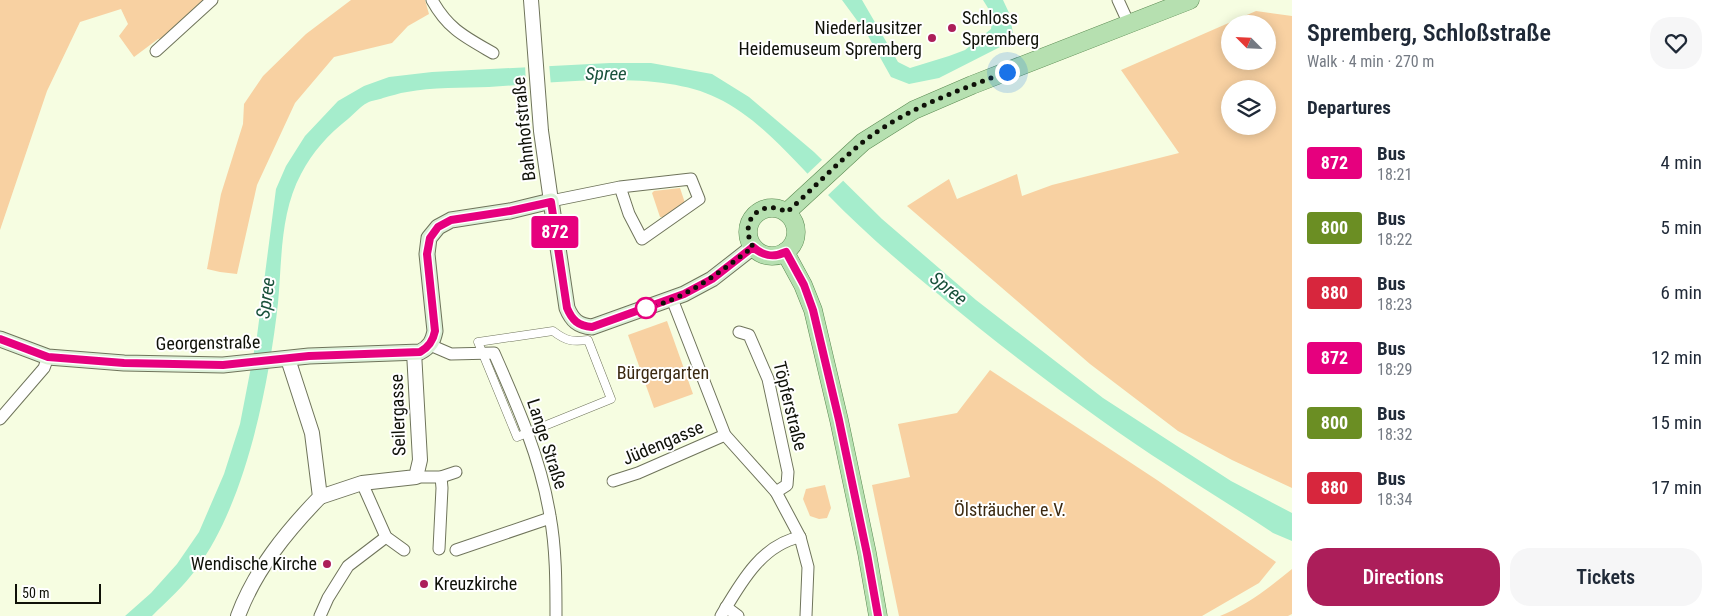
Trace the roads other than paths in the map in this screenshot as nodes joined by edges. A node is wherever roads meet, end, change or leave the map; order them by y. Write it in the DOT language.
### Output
graph roads {
  1 [pos="212,0"];
  2 [pos="432,0"];
  3 [pos="531,0"];
  4 [pos="1118,0"];
  5 [pos="1190,0"];
  6 [pos="1129,24"];
  7 [pos="156,51"];
  8 [pos="493,53"];
  9 [pos="620,187"];
  10 [pos="551,202"];
  11 [pos="787,212"];
  12 [pos="753,247"];
  13 [pos="786,252"];
  14 [pos="672,299"];
  15 [pos="739,332"];
  16 [pos="0,339"];
  17 [pos="421,350"];
  18 [pos="483,353"];
  19 [pos="48,357"];
  20 [pos="283,359"];
  21 [pos="0,418"];
  22 [pos="726,435"];
  23 [pos="529,438"];
  24 [pos="456,472"];
  25 [pos="416,477"];
  26 [pos="441,477"];
  27 [pos="614,481"];
  28 [pos="362,483"];
  29 [pos="776,492"];
  30 [pos="320,497"];
  31 [pos="550,518"];
  32 [pos="386,536"];
  33 [pos="800,537"];
  34 [pos="439,548"];
  35 [pos="404,550"];
  36 [pos="456,550"];
  37 [pos="724,611"];
  38 [pos="238,616"];
  39 [pos="320,616"];
  40 [pos="556,616"];
  41 [pos="738,616"];
  42 [pos="806,616"];
  43 [pos="878,616"];
  1 -- 7 [label="street"];
  2 -- 8 [label="street"];
  3 -- 10 [label="street, Bahnhofstraße"];
  4 -- 6 [label="street"];
  5 -- 6 [label="main road"];
  6 -- 11 [label="main road"];
  9 -- 9 [label="street"];
  9 -- 10 [label="street"];
  10 -- 14 [label="main road, Bahnhofstraße"];
  10 -- 17 [label="main road"];
  11 -- 12 [label="main road"];
  11 -- 13 [label="main road"];
  12 -- 13 [label="main road"];
  12 -- 14 [label="main road"];
  13 -- 43 [label="main road"];
  14 -- 22 [label="street"];
  15 -- 29 [label="street, Töpferstraße"];
  16 -- 19 [label="main road, Georgenstraße"];
  17 -- 18 [label="street"];
  17 -- 20 [label="main road, Georgenstraße"];
  17 -- 25 [label="street, Seilergasse"];
  18 -- 23 [label="street, Lange Straße"];
  18 -- 23 [label="street"];
  19 -- 20 [label="main road, Georgenstraße"];
  19 -- 21 [label="street"];
  20 -- 30 [label="street"];
  22 -- 27 [label="street, Jüdengasse"];
  22 -- 29 [label="street"];
  23 -- 31 [label="street, Lange Straße"];
  24 -- 26 [label="street"];
  25 -- 26 [label="street"];
  25 -- 28 [label="street"];
  26 -- 34 [label="street"];
  28 -- 30 [label="street"];
  28 -- 32 [label="street"];
  29 -- 33 [label="street"];
  30 -- 38 [label="street"];
  31 -- 36 [label="street"];
  31 -- 40 [label="street, Lange Straße"];
  32 -- 35 [label="street"];
  32 -- 39 [label="street"];
  33 -- 37 [label="street"];
  33 -- 42 [label="street"];
  37 -- 41 [label="street"];
}
